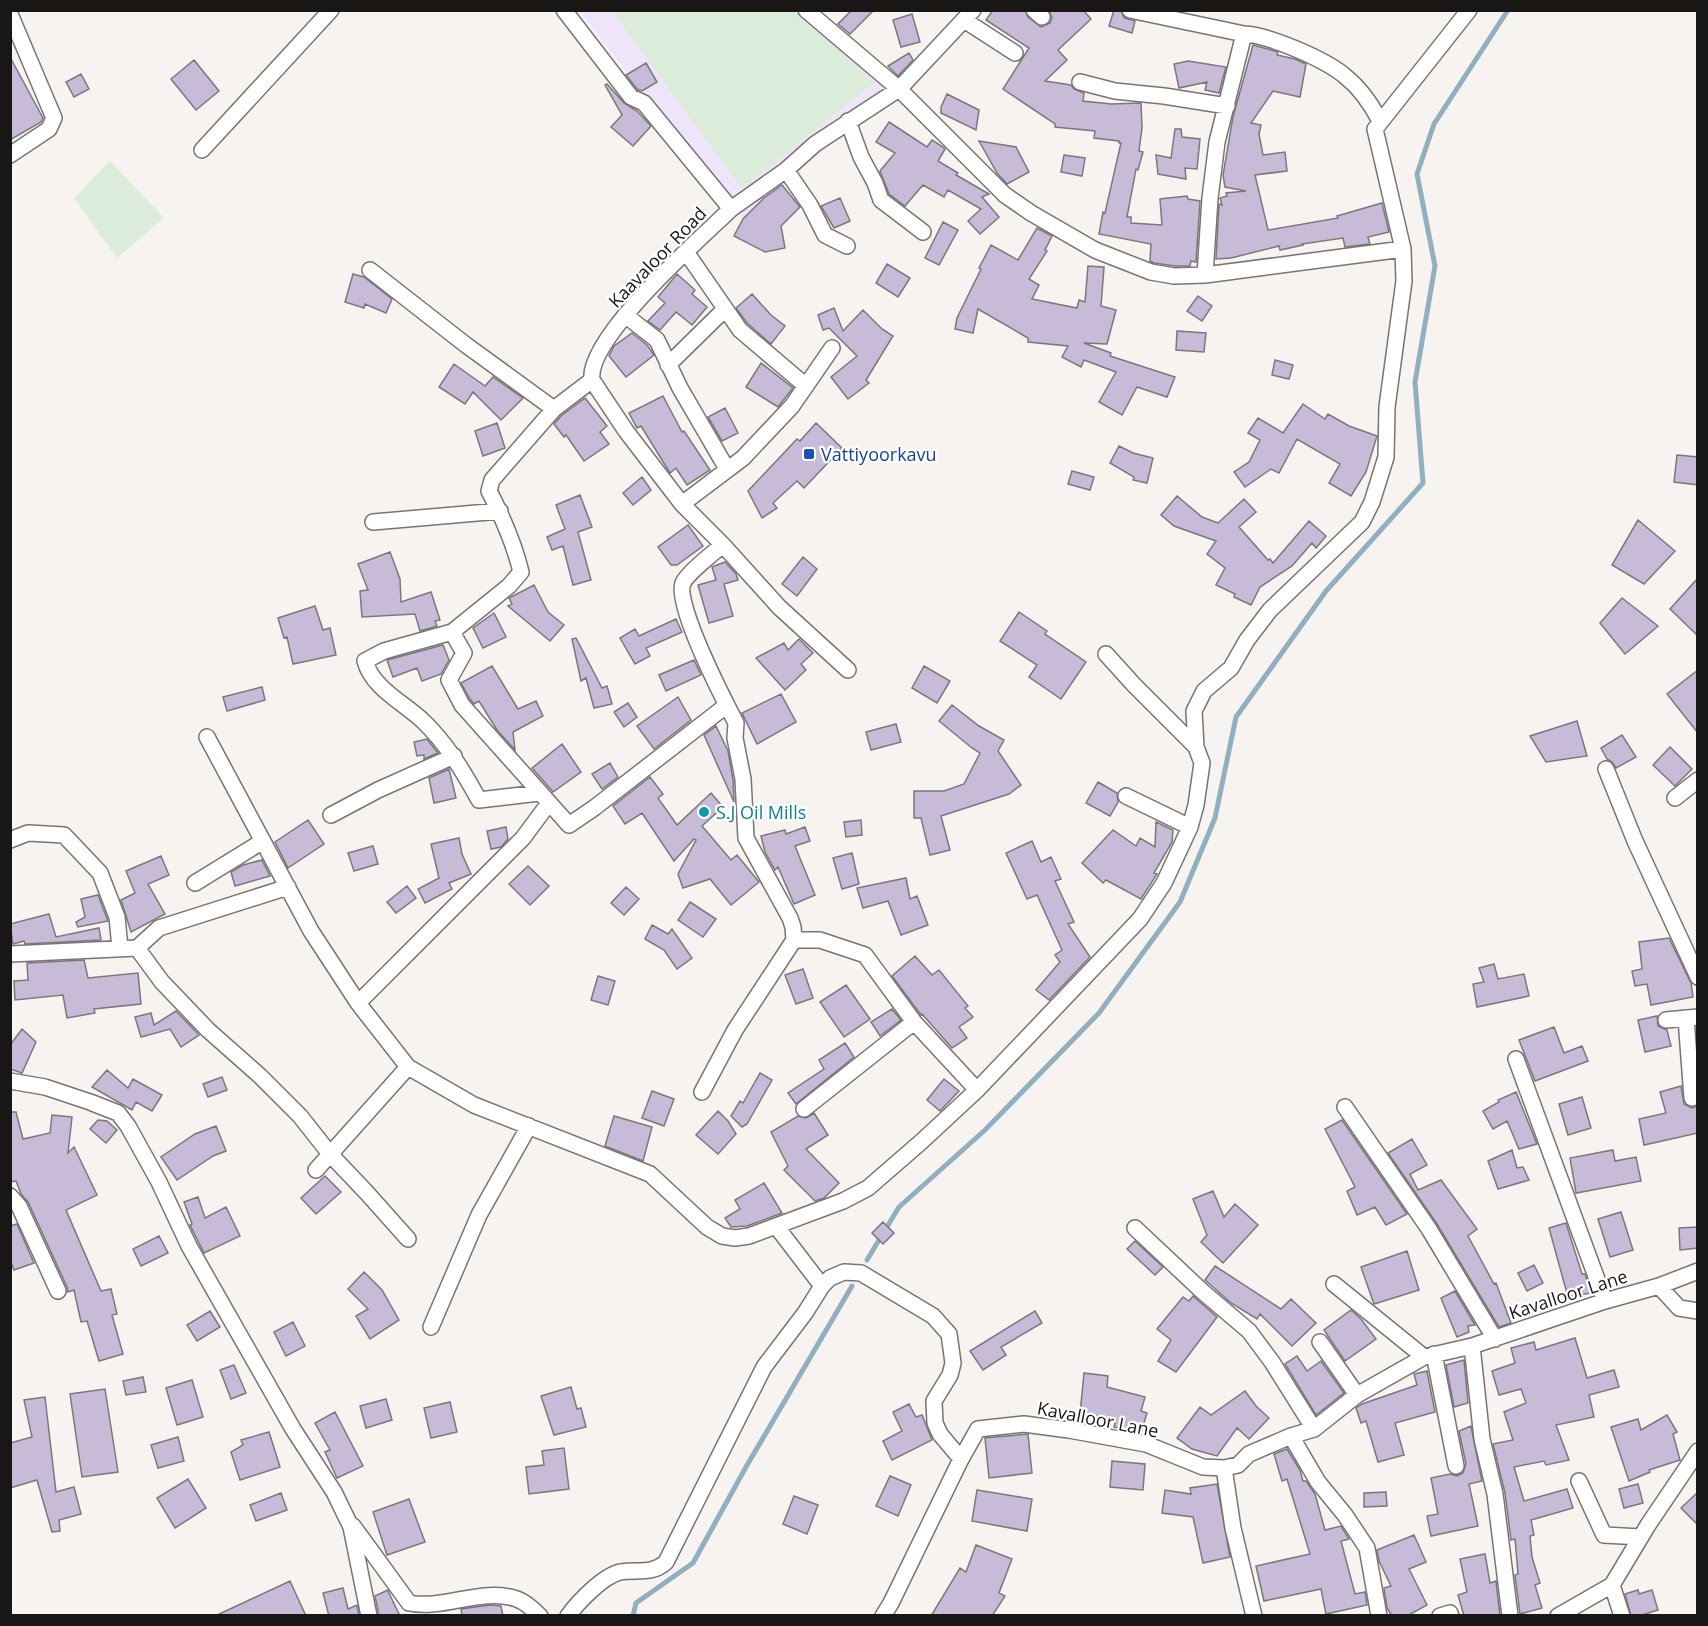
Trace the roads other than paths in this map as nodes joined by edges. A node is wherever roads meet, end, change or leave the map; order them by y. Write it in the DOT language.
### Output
graph roads {
  1 [pos="331,10"];
  2 [pos="564,10"];
  3 [pos="806,10"];
  4 [pos="1130,10"];
  5 [pos="1469,10"];
  6 [pos="10,14"];
  7 [pos="969,15"];
  8 [pos="1244,34"];
  9 [pos="1015,53"];
  10 [pos="1080,82"];
  11 [pos="899,89"];
  12 [pos="1227,106"];
  13 [pos="1380,121"];
  14 [pos="848,122"];
  15 [pos="202,150"];
  16 [pos="10,155"];
  17 [pos="786,170"];
  18 [pos="731,209"];
  19 [pos="923,232"];
  20 [pos="847,246"];
  21 [pos="1403,249"];
  22 [pos="686,252"];
  23 [pos="370,270"];
  24 [pos="1206,275"];
  25 [pos="725,309"];
  26 [pos="626,315"];
  27 [pos="832,348"];
  28 [pos="669,365"];
  29 [pos="592,380"];
  30 [pos="806,386"];
  31 [pos="554,409"];
  32 [pos="727,469"];
  33 [pos="682,504"];
  34 [pos="500,511"];
  35 [pos="373,522"];
  36 [pos="723,545"];
  37 [pos="452,632"];
  38 [pos="1106,654"];
  39 [pos="848,670"];
  40 [pos="727,705"];
  41 [pos="207,737"];
  42 [pos="1196,747"];
  43 [pos="454,756"];
  44 [pos="1606,769"];
  45 [pos="1698,780"];
  46 [pos="1126,796"];
  47 [pos="544,798"];
  48 [pos="1675,798"];
  49 [pos="331,814"];
  50 [pos="1190,827"];
  51 [pos="10,840"];
  52 [pos="263,841"];
  53 [pos="195,883"];
  54 [pos="288,887"];
  55 [pos="794,940"];
  56 [pos="120,948"];
  57 [pos="136,948"];
  58 [pos="11,956"];
  59 [pos="1698,977"];
  60 [pos="358,1003"];
  61 [pos="1692,1017"];
  62 [pos="1666,1020"];
  63 [pos="914,1022"];
  64 [pos="1516,1059"];
  65 [pos="408,1067"];
  66 [pos="10,1081"];
  67 [pos="977,1089"];
  68 [pos="702,1092"];
  69 [pos="1692,1098"];
  70 [pos="1346,1107"];
  71 [pos="804,1109"];
  72 [pos="529,1126"];
  73 [pos="330,1154"];
  74 [pos="316,1170"];
  75 [pos="10,1196"];
  76 [pos="776,1226"];
  77 [pos="1135,1228"];
  78 [pos="408,1239"];
  79 [pos="1698,1272"];
  80 [pos="1334,1284"];
  81 [pos="822,1286"];
  82 [pos="1659,1286"];
  83 [pos="58,1292"];
  84 [pos="1605,1301"];
  85 [pos="1698,1311"];
  86 [pos="431,1327"];
  87 [pos="1495,1339"];
  88 [pos="1320,1342"];
  89 [pos="1472,1347"];
  90 [pos="1429,1356"];
  91 [pos="1357,1395"];
  92 [pos="1314,1429"];
  93 [pos="1291,1436"];
  94 [pos="1698,1451"];
  95 [pos="961,1459"];
  96 [pos="1456,1466"];
  97 [pos="1224,1468"];
  98 [pos="1579,1481"];
  99 [pos="344,1513"];
  100 [pos="1641,1537"];
  101 [pos="1612,1585"];
  102 [pos="369,1616"];
  103 [pos="540,1616"];
  104 [pos="568,1616"];
  105 [pos="883,1616"];
  106 [pos="1254,1616"];
  107 [pos="1379,1616"];
  108 [pos="1440,1616"];
  109 [pos="1451,1616"];
  110 [pos="1510,1616"];
  111 [pos="1558,1616"];
  112 [pos="1622,1616"];
  1 -- 15 [label="street"];
  2 -- 18 [label="street, Kaavaloor Road"];
  3 -- 11 [label="street"];
  4 -- 8 [label="street"];
  5 -- 13 [label="street"];
  6 -- 16 [label="street"];
  7 -- 9 [label="street"];
  7 -- 11 [label="street"];
  8 -- 12 [label="street"];
  8 -- 13 [label="street"];
  10 -- 12 [label="street"];
  11 -- 14 [label="street"];
  11 -- 24 [label="street"];
  12 -- 24 [label="street"];
  13 -- 21 [label="street"];
  14 -- 17 [label="street"];
  14 -- 19 [label="street"];
  17 -- 18 [label="street"];
  17 -- 20 [label="street"];
  18 -- 22 [label="street, Kaavaloor Road"];
  21 -- 24 [label="street"];
  21 -- 42 [label="street"];
  22 -- 25 [label="street"];
  22 -- 26 [label="street, Kaavaloor Road"];
  23 -- 31 [label="street"];
  25 -- 28 [label="street"];
  25 -- 30 [label="street"];
  26 -- 28 [label="street"];
  26 -- 29 [label="street, Kaavaloor Road"];
  27 -- 30 [label="street"];
  28 -- 32 [label="street"];
  29 -- 31 [label="street"];
  29 -- 33 [label="street"];
  30 -- 32 [label="street"];
  31 -- 34 [label="street"];
  32 -- 33 [label="street"];
  33 -- 36 [label="street"];
  34 -- 35 [label="street"];
  34 -- 37 [label="street"];
  36 -- 39 [label="street"];
  36 -- 40 [label="street"];
  37 -- 43 [label="street"];
  37 -- 47 [label="street"];
  38 -- 42 [label="street"];
  40 -- 47 [label="street"];
  40 -- 55 [label="street"];
  41 -- 52 [label="street"];
  42 -- 50 [label="street"];
  43 -- 47 [label="street"];
  43 -- 49 [label="street"];
  44 -- 59 [label="street"];
  45 -- 48 [label="street"];
  46 -- 50 [label="street"];
  47 -- 60 [label="street"];
  50 -- 67 [label="street"];
  51 -- 56 [label="street"];
  52 -- 53 [label="street"];
  52 -- 54 [label="street"];
  54 -- 57 [label="street"];
  54 -- 60 [label="street"];
  55 -- 63 [label="street"];
  55 -- 68 [label="street"];
  56 -- 57 [label="street"];
  56 -- 58 [label="street"];
  57 -- 73 [label="street"];
  60 -- 65 [label="street"];
  61 -- 62 [label="street"];
  61 -- 69 [label="street"];
  63 -- 67 [label="street"];
  63 -- 71 [label="street"];
  64 -- 84 [label="street"];
  65 -- 72 [label="street"];
  65 -- 73 [label="street"];
  66 -- 99 [label="street"];
  67 -- 76 [label="street"];
  70 -- 87 [label="street"];
  72 -- 76 [label="street"];
  72 -- 86 [label="street"];
  73 -- 74 [label="street"];
  73 -- 78 [label="street"];
  75 -- 83 [label="street"];
  76 -- 81 [label="street"];
  77 -- 92 [label="street"];
  79 -- 82 [label="street, Kavalloor Lane"];
  80 -- 90 [label="street"];
  81 -- 95 [label="street"];
  81 -- 104 [label="street"];
  82 -- 84 [label="street, Kavalloor Lane"];
  82 -- 85 [label="street"];
  84 -- 87 [label="street, Kavalloor Lane"];
  87 -- 89 [label="street, Kavalloor Lane"];
  88 -- 91 [label="street"];
  89 -- 90 [label="street, Kavalloor Lane"];
  89 -- 110 [label="street"];
  90 -- 91 [label="street, Kavalloor Lane"];
  90 -- 96 [label="street"];
  91 -- 92 [label="street, Kavalloor Lane"];
  92 -- 93 [label="street, Kavalloor Lane"];
  93 -- 97 [label="street, Kavalloor Lane"];
  93 -- 107 [label="street"];
  94 -- 100 [label="street"];
  95 -- 97 [label="street, Kavalloor Lane"];
  95 -- 105 [label="street, Kavalloor Lane"];
  97 -- 106 [label="street"];
  98 -- 100 [label="street"];
  99 -- 102 [label="street"];
  99 -- 103 [label="street"];
  100 -- 101 [label="street"];
  101 -- 111 [label="street"];
  101 -- 112 [label="street"];
  108 -- 109 [label="street"];
}
